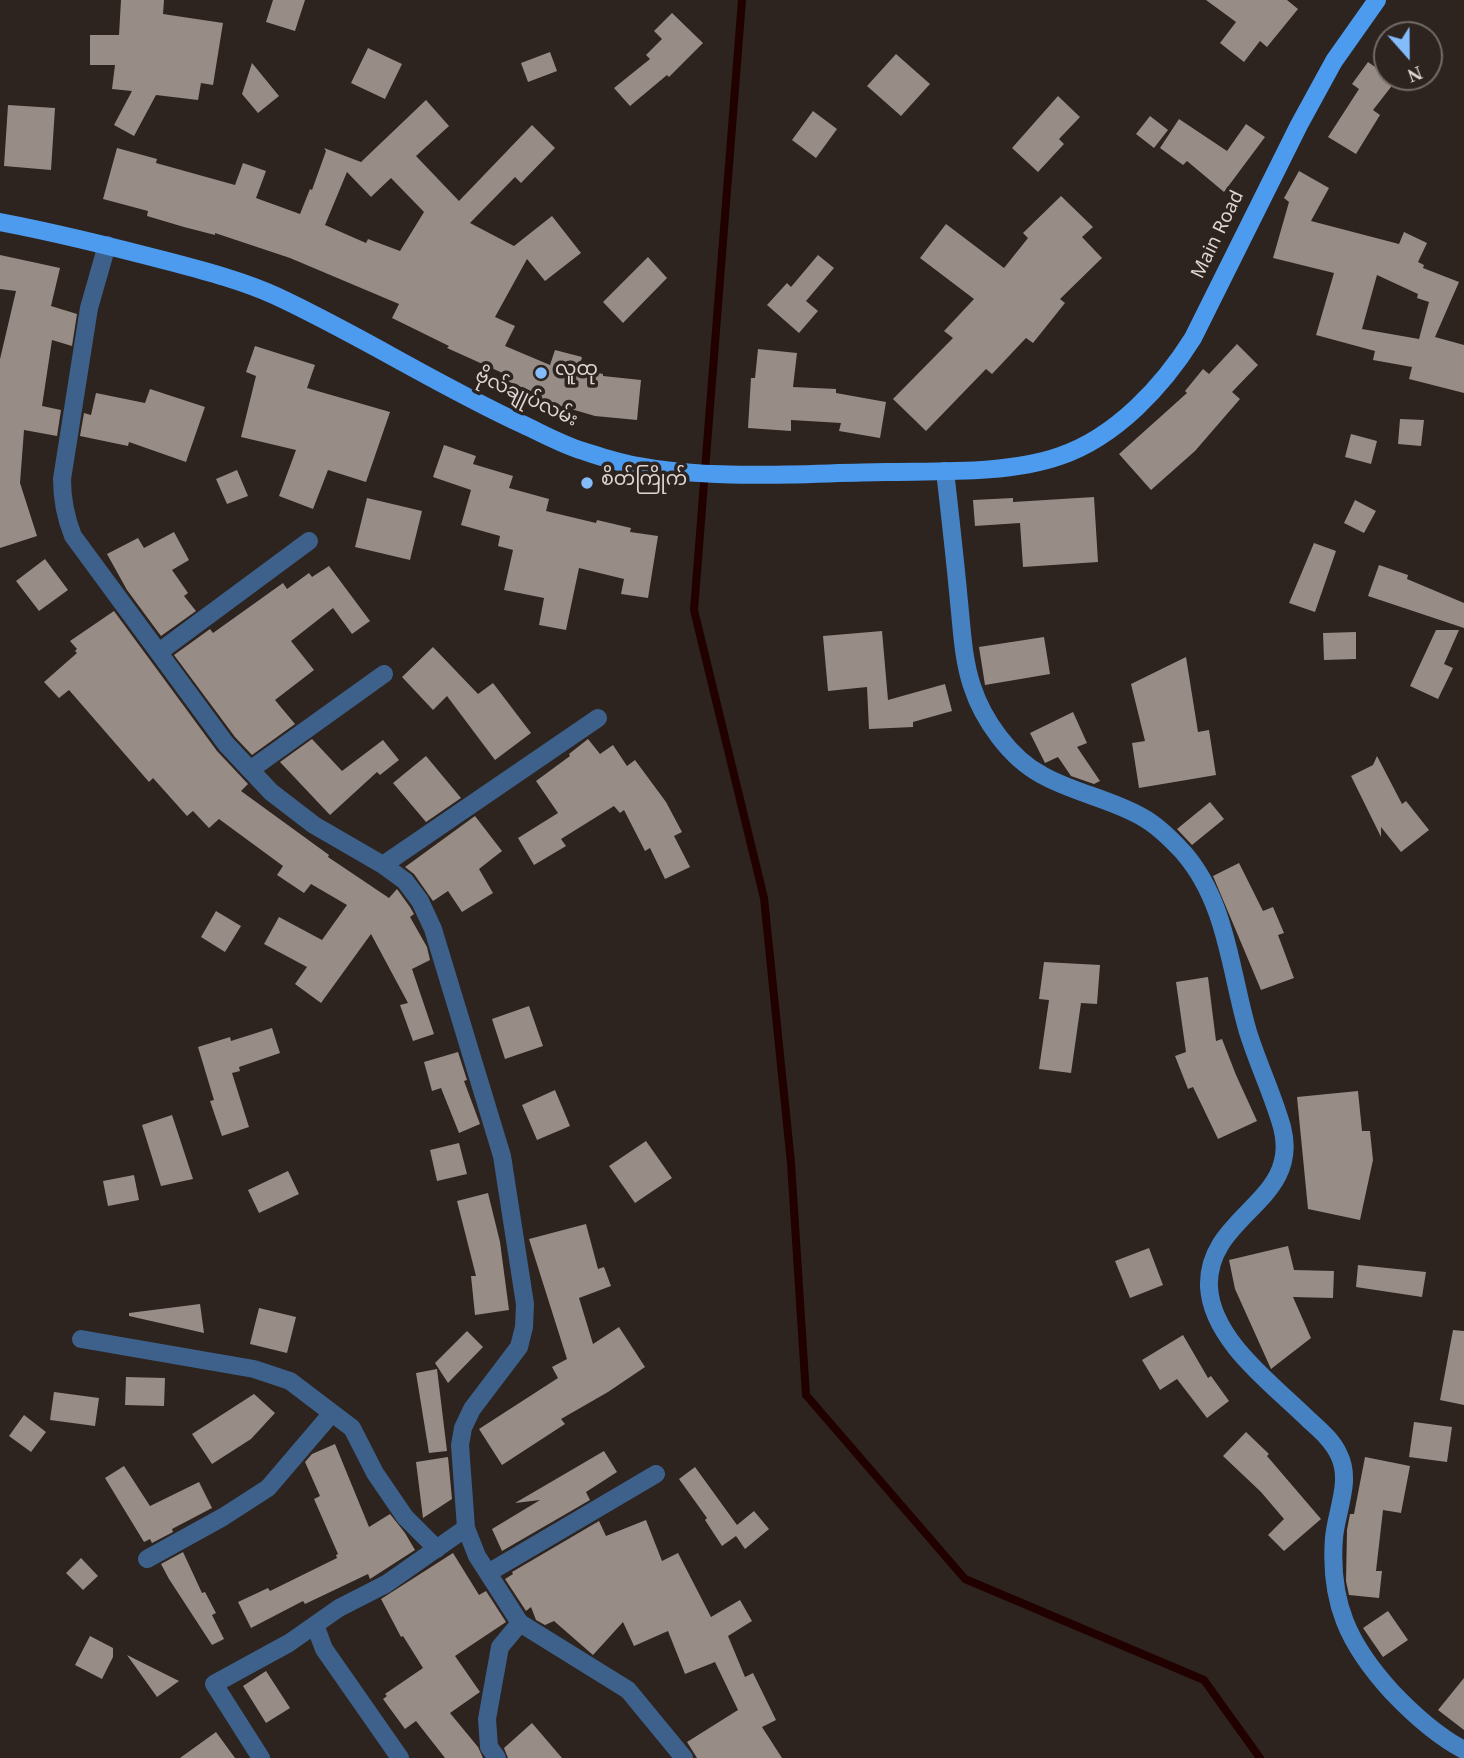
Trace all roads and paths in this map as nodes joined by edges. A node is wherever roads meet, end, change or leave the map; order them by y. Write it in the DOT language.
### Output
graph roads {
  1 [pos="1377,0"];
  2 [pos="0,222"];
  3 [pos="107,245"];
  4 [pos="1062,456"];
  5 [pos="946,471"];
  6 [pos="309,541"];
  7 [pos="159,652"];
  8 [pos="384,674"];
  9 [pos="598,719"];
  10 [pos="250,770"];
  11 [pos="383,865"];
  12 [pos="80,1339"];
  13 [pos="332,1413"];
  14 [pos="656,1474"];
  15 [pos="466,1528"];
  16 [pos="437,1549"];
  17 [pos="147,1559"];
  18 [pos="488,1573"];
  19 [pos="520,1623"];
  20 [pos="314,1625"];
  21 [pos="1464,1750"];
  22 [pos="261,1758"];
  23 [pos="400,1758"];
  24 [pos="498,1758"];
  25 [pos="684,1758"];
  1 -- 4 [label="main road, Main Road"];
  2 -- 3 [label="main road, ဗိုလ်‌ချုပ်‌လမ်း"];
  3 -- 5 [label="main road, ဗိုလ်‌ချုပ်‌လမ်း"];
  3 -- 7 [label="street"];
  4 -- 5 [label="main road, ဗိုလ်‌ချုပ်‌လမ်း"];
  5 -- 21 [label="street"];
  6 -- 7 [label="street"];
  7 -- 10 [label="street"];
  8 -- 10 [label="street"];
  9 -- 11 [label="street"];
  10 -- 11 [label="street"];
  11 -- 15 [label="street"];
  12 -- 13 [label="street"];
  13 -- 16 [label="street"];
  13 -- 17 [label="street"];
  14 -- 18 [label="street"];
  15 -- 16 [label="street"];
  15 -- 18 [label="street"];
  16 -- 20 [label="street"];
  18 -- 19 [label="street"];
  19 -- 24 [label="street"];
  19 -- 25 [label="street"];
  20 -- 22 [label="street"];
  20 -- 23 [label="street"];
}
